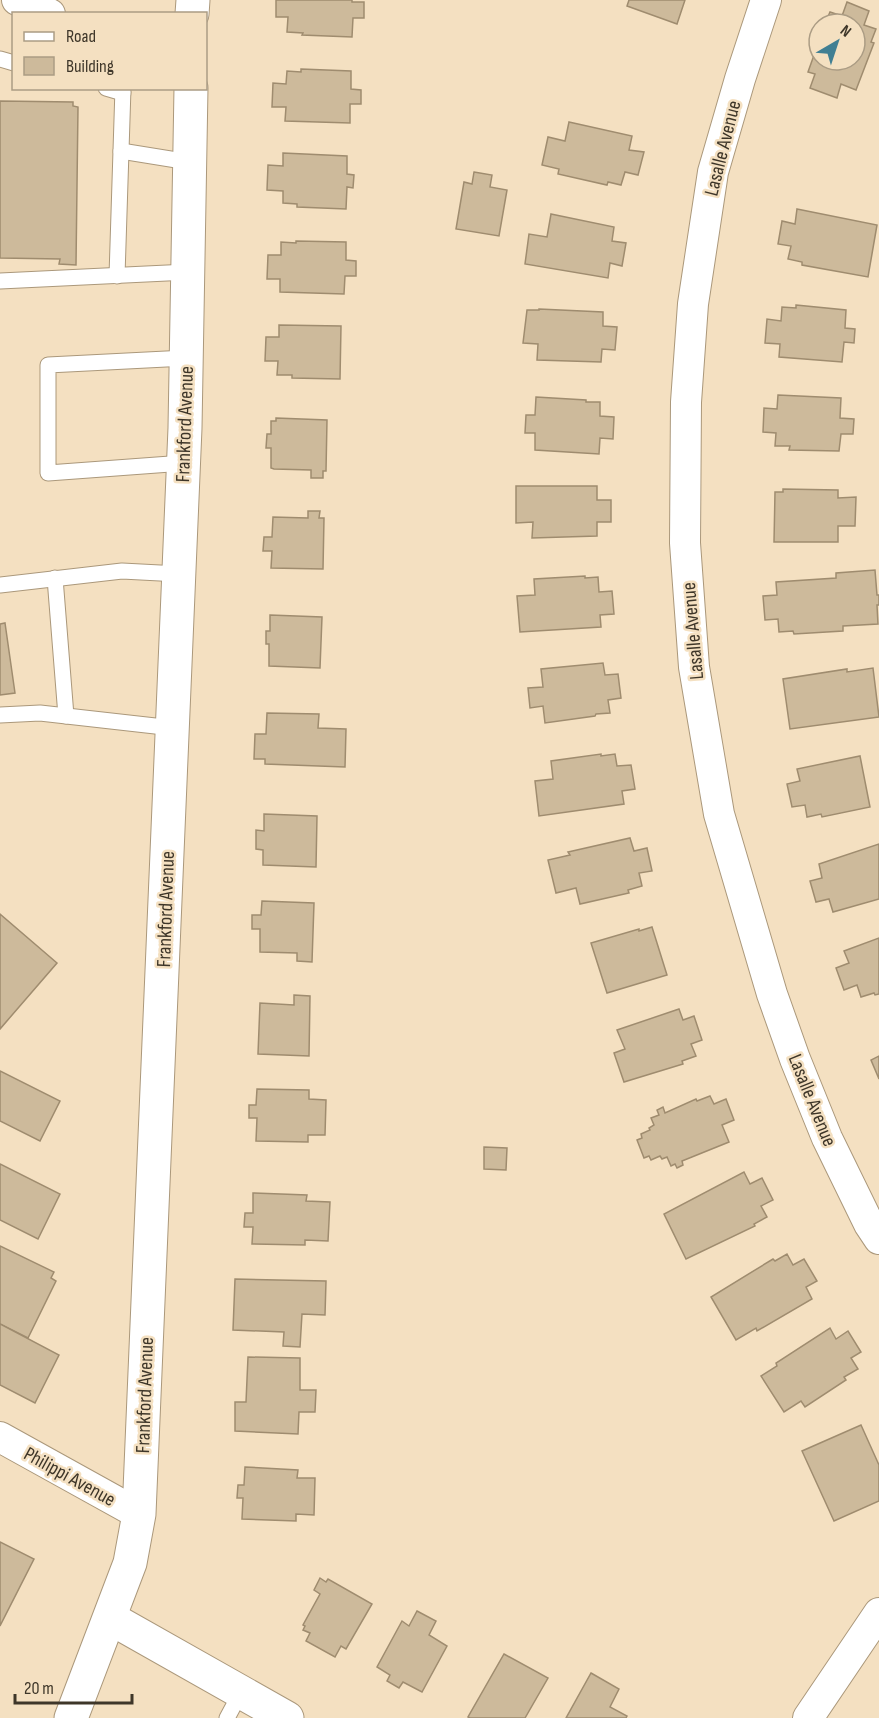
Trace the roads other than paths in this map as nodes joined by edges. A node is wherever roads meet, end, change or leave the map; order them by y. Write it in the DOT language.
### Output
graph roads {
  1 [pos="766,0"];
  2 [pos="190,90"];
  3 [pos="123,91"];
  4 [pos="121,151"];
  5 [pos="189,162"];
  6 [pos="188,272"];
  7 [pos="117,276"];
  8 [pos="0,281"];
  9 [pos="186,358"];
  10 [pos="184,463"];
  11 [pos="179,574"];
  12 [pos="56,578"];
  13 [pos="0,585"];
  14 [pos="0,715"];
  15 [pos="66,716"];
  16 [pos="173,728"];
  17 [pos="879,1239"];
  18 [pos="0,1437"];
  19 [pos="140,1514"];
  20 [pos="879,1613"];
  21 [pos="110,1618"];
  22 [pos="234,1705"];
  23 [pos="71,1718"];
  24 [pos="287,1718"];
  25 [pos="808,1718"];
  1 -- 17 [label="street, Lasalle Avenue"];
  2 -- 5 [label="street, Frankford Avenue"];
  3 -- 4 [label="lane"];
  4 -- 5 [label="lane"];
  4 -- 7 [label="lane"];
  5 -- 6 [label="street, Frankford Avenue"];
  6 -- 7 [label="lane"];
  6 -- 9 [label="street, Frankford Avenue"];
  7 -- 8 [label="lane"];
  9 -- 10 [label="street, Frankford Avenue"];
  9 -- 10 [label="lane"];
  10 -- 11 [label="street, Frankford Avenue"];
  11 -- 12 [label="lane"];
  11 -- 16 [label="street, Frankford Avenue"];
  12 -- 13 [label="lane"];
  12 -- 15 [label="lane"];
  14 -- 15 [label="lane"];
  15 -- 16 [label="lane"];
  16 -- 19 [label="street, Frankford Avenue"];
  18 -- 19 [label="street, Philippi Avenue"];
  19 -- 21 [label="street, Frankford Avenue"];
  20 -- 25 [label="street"];
  21 -- 22 [label="street"];
  21 -- 23 [label="street, Frankford Avenue"];
  22 -- 24 [label="street"];
}
